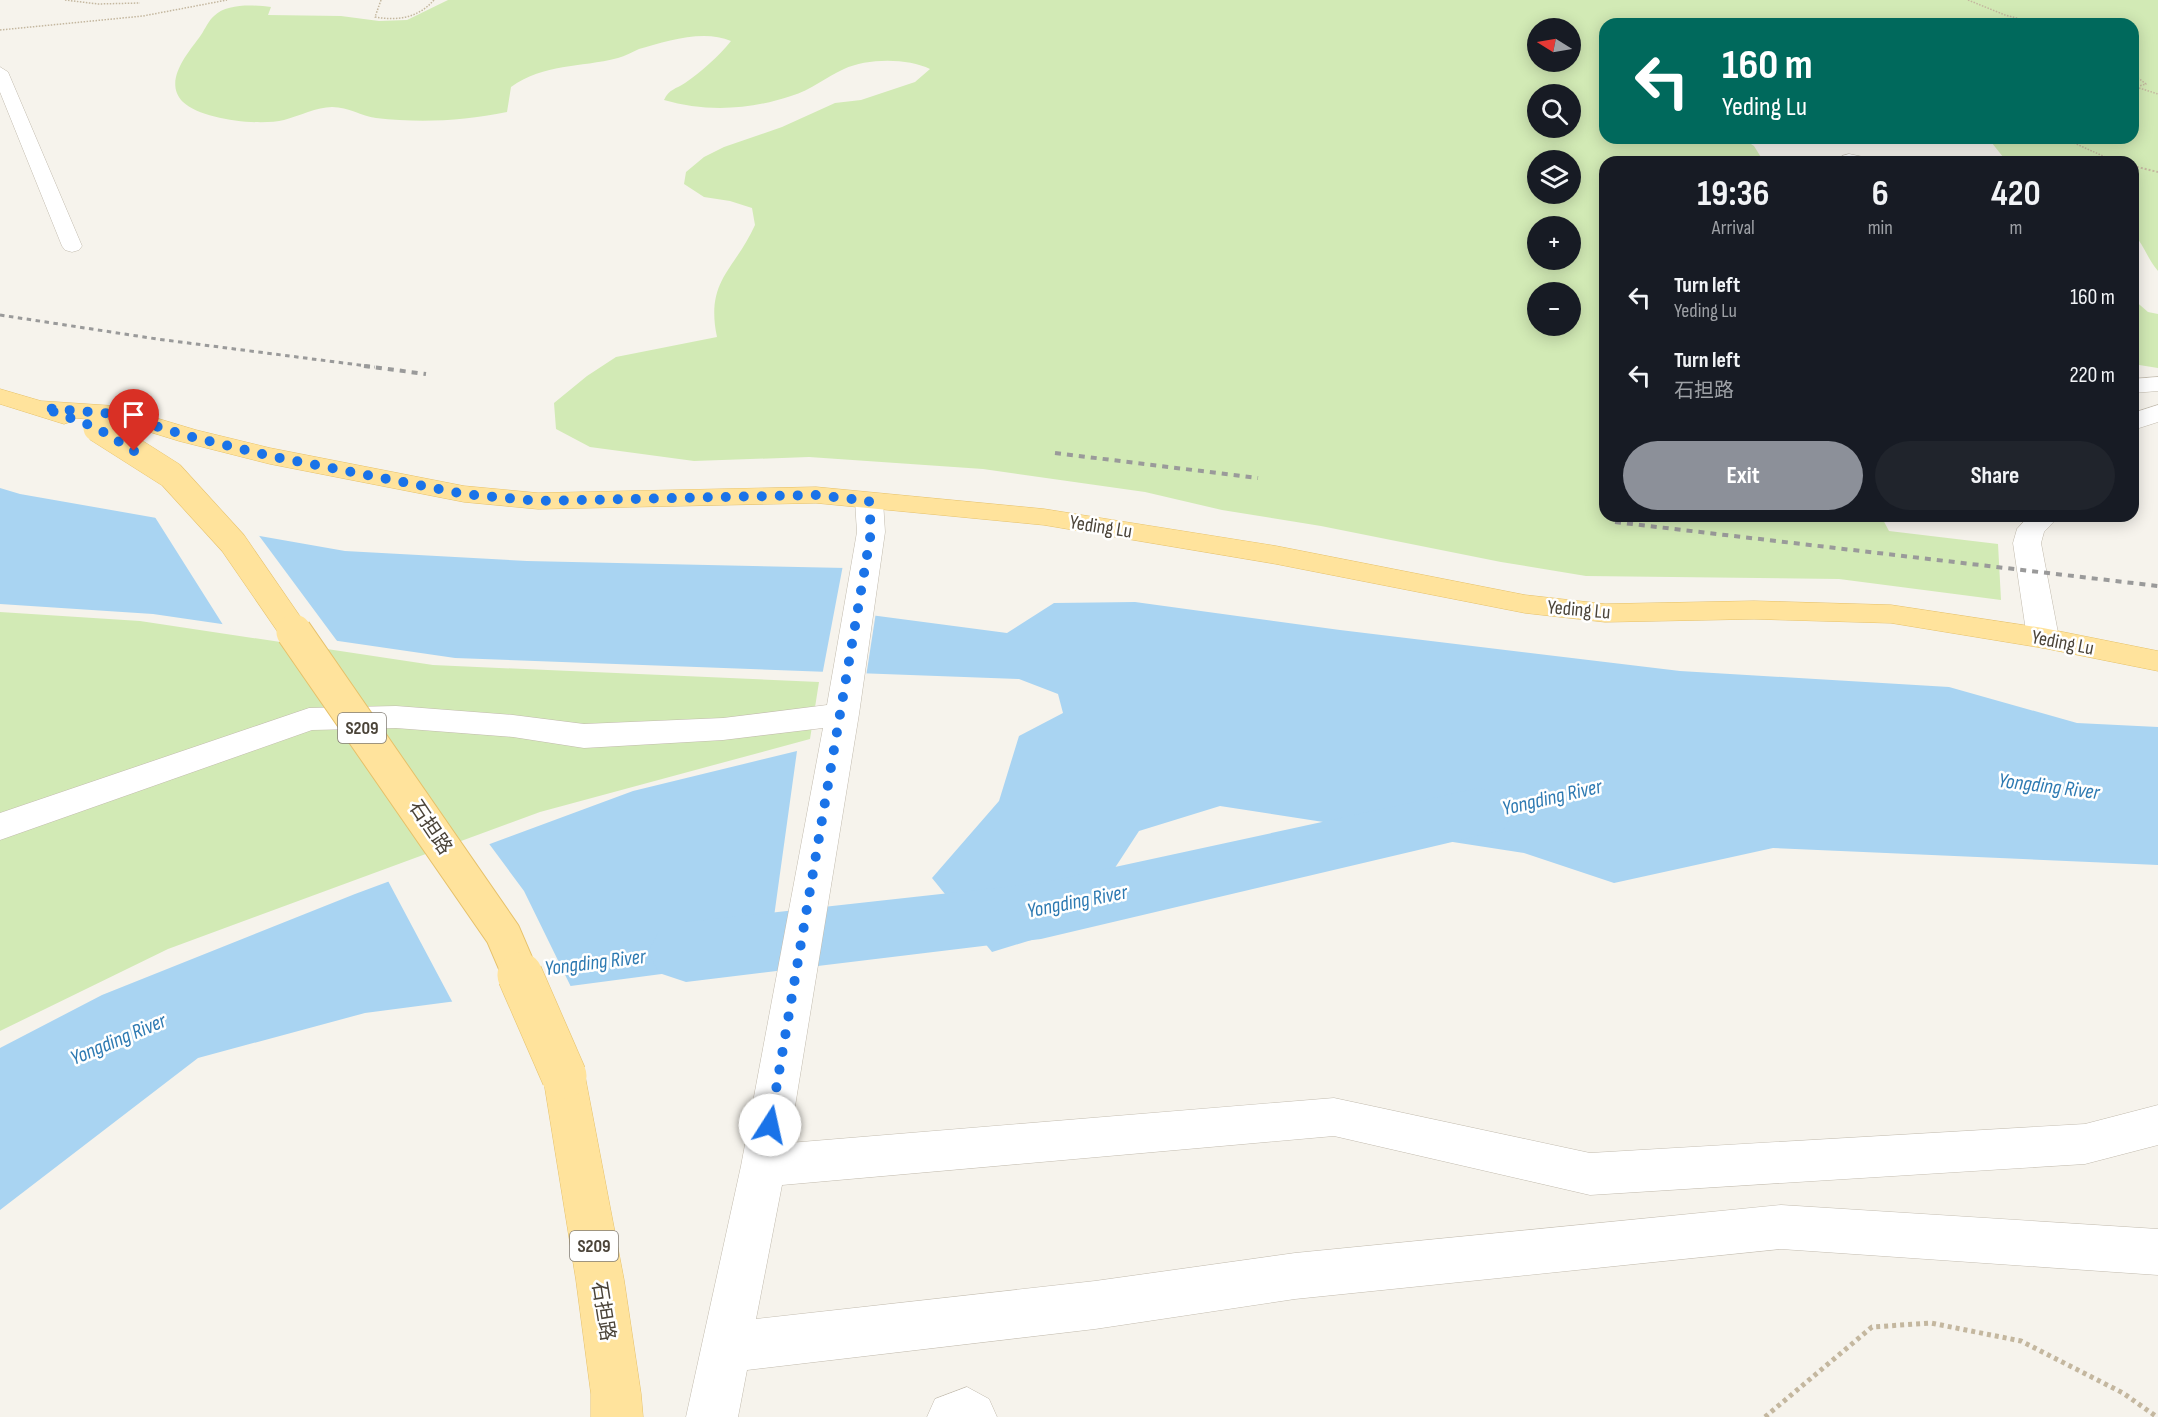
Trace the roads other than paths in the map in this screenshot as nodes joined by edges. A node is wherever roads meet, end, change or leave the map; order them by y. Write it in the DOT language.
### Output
graph roads {
  1 [pos="0,72"];
  2 [pos="72,246"];
  3 [pos="2158,384"];
  4 [pos="2139,386"];
  5 [pos="0,396"];
  6 [pos="44,408"];
  7 [pos="2158,413"];
  8 [pos="2139,420"];
  9 [pos="870,517"];
  10 [pos="2028,522"];
  11 [pos="2043,638"];
  12 [pos="2158,661"];
  13 [pos="842,714"];
  14 [pos="0,827"];
  15 [pos="2158,1125"];
  16 [pos="763,1166"];
  17 [pos="2158,1252"];
  18 [pos="728,1347"];
  19 [pos="617,1417"];
  20 [pos="712,1417"];
  21 [pos="953,1417"];
  22 [pos="971,1417"];
  1 -- 2 [label="street"];
  3 -- 4 [label="street"];
  5 -- 6 [label="main road, 石担路 / S209"];
  6 -- 9 [label="main road, Yeding Lu"];
  6 -- 19 [label="main road, 石担路 / S209, bridge"];
  7 -- 8 [label="street"];
  9 -- 11 [label="main road, Yeding Lu"];
  9 -- 13 [label="street"];
  10 -- 11 [label="street"];
  11 -- 12 [label="main road, Yeding Lu"];
  13 -- 14 [label="street"];
  13 -- 16 [label="street"];
  15 -- 16 [label="street"];
  16 -- 18 [label="street"];
  17 -- 18 [label="street"];
  18 -- 20 [label="street"];
  21 -- 22 [label="street"];
}
